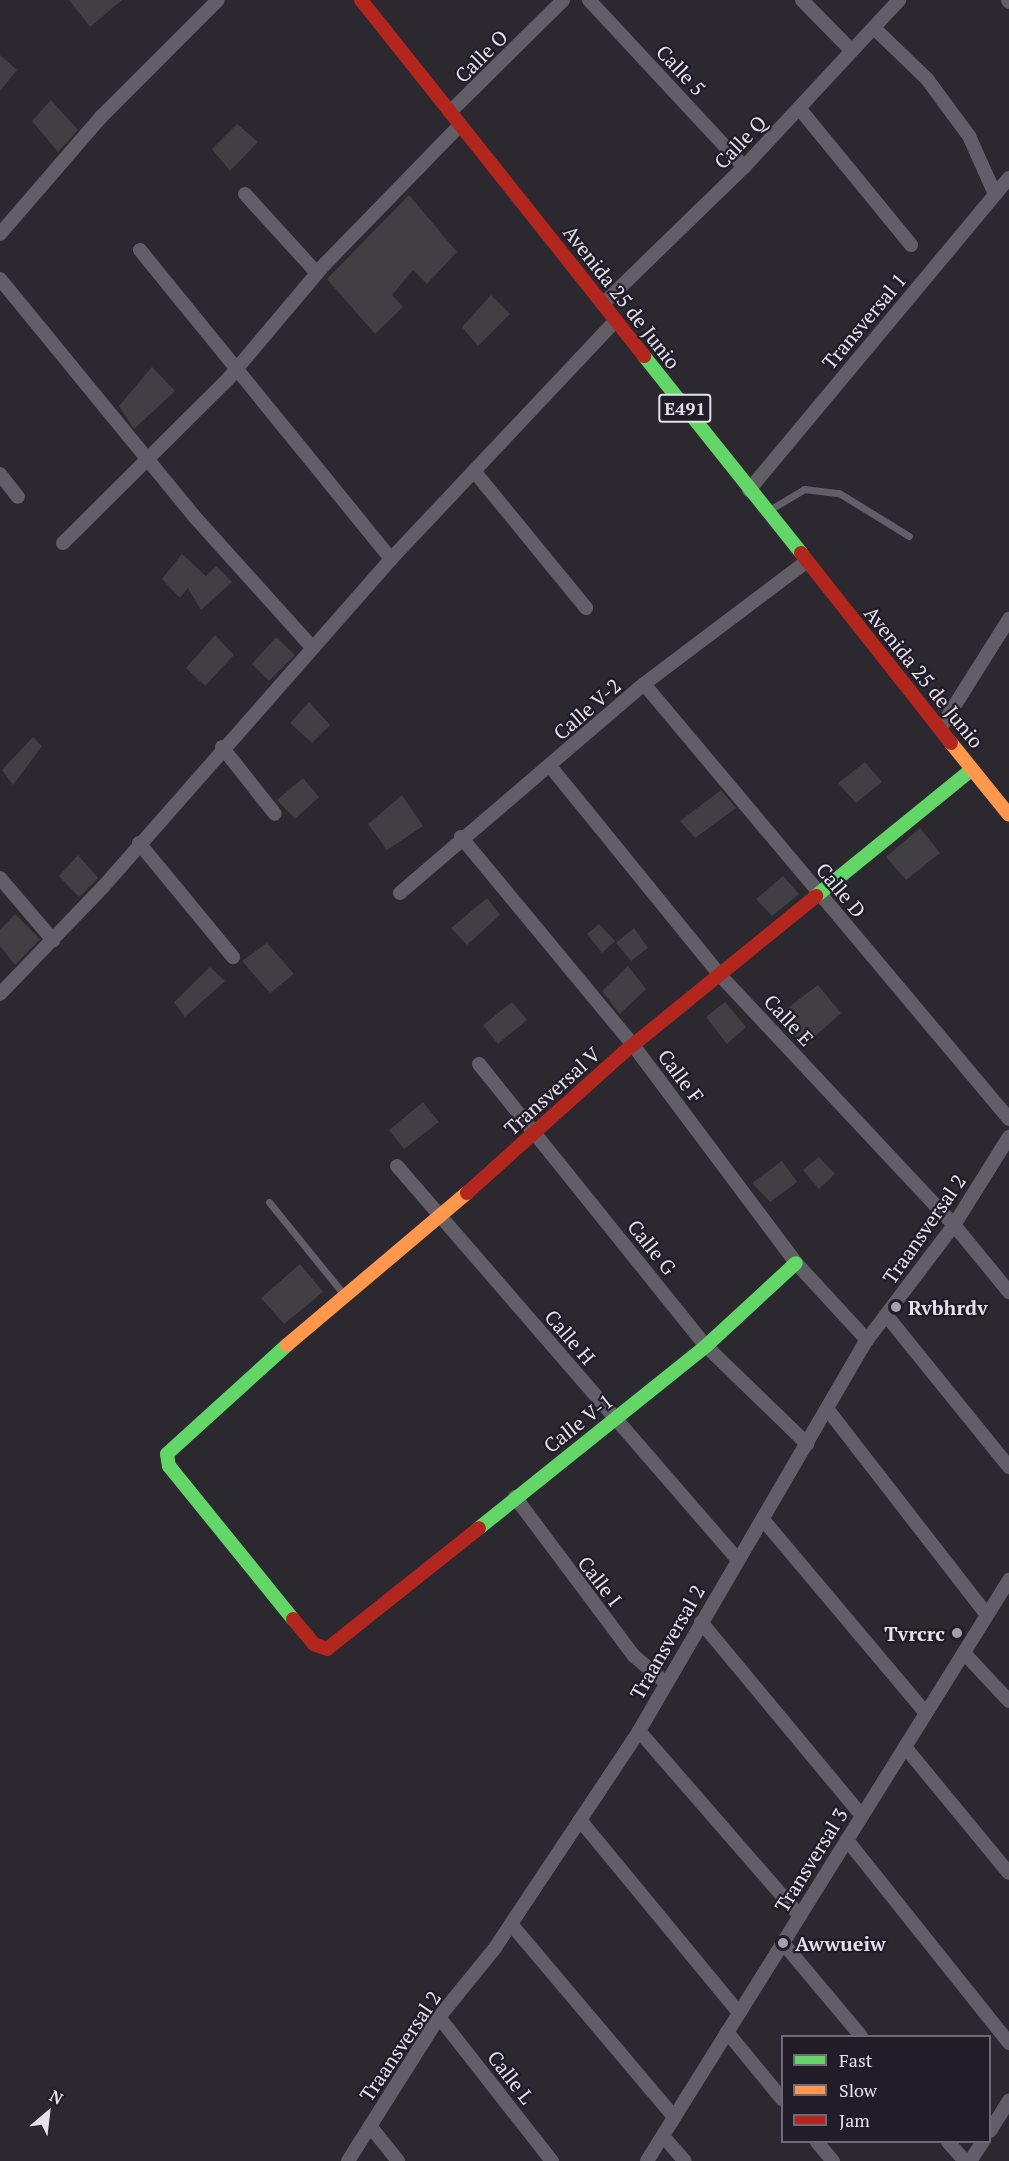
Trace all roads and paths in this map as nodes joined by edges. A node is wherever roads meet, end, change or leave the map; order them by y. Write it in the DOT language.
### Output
graph roads {
  1 [pos="218,0"];
  2 [pos="361,0"];
  3 [pos="563,0"];
  4 [pos="589,0"];
  5 [pos="802,0"];
  6 [pos="899,0"];
  7 [pos="874,28"];
  8 [pos="852,51"];
  9 [pos="799,108"];
  10 [pos="450,112"];
  11 [pos="460,125"];
  12 [pos="744,167"];
  13 [pos="1009,178"];
  14 [pos="245,194"];
  15 [pos="995,194"];
  16 [pos="0,234"];
  17 [pos="911,244"];
  18 [pos="140,250"];
  19 [pos="317,273"];
  20 [pos="0,279"];
  21 [pos="603,304"];
  22 [pos="615,320"];
  23 [pos="237,368"];
  24 [pos="150,456"];
  25 [pos="474,471"];
  26 [pos="0,474"];
  27 [pos="749,490"];
  28 [pos="18,497"];
  29 [pos="766,512"];
  30 [pos="909,536"];
  31 [pos="63,543"];
  32 [pos="391,560"];
  33 [pos="806,562"];
  34 [pos="586,608"];
  35 [pos="1009,619"];
  36 [pos="312,647"];
  37 [pos="644,684"];
  38 [pos="941,727"];
  39 [pos="222,747"];
  40 [pos="550,766"];
  41 [pos="972,768"];
  42 [pos="275,814"];
  43 [pos="1009,815"];
  44 [pos="461,837"];
  45 [pos="140,843"];
  46 [pos="0,878"];
  47 [pos="400,892"];
  48 [pos="817,892"];
  49 [pos="52,940"];
  50 [pos="233,957"];
  51 [pos="718,973"];
  52 [pos="0,994"];
  53 [pos="633,1045"];
  54 [pos="479,1064"];
  55 [pos="1009,1119"];
  56 [pos="537,1134"];
  57 [pos="1009,1137"];
  58 [pos="397,1166"];
  59 [pos="269,1202"];
  60 [pos="440,1218"];
  61 [pos="954,1225"];
  62 [pos="796,1263"];
  63 [pos="1009,1292"];
  64 [pos="345,1296"];
  65 [pos="886,1315"];
  66 [pos="867,1340"];
  67 [pos="706,1346"];
  68 [pos="828,1410"];
  69 [pos="616,1419"];
  70 [pos="807,1444"];
  71 [pos="167,1454"];
  72 [pos="1009,1467"];
  73 [pos="515,1497"];
  74 [pos="765,1522"];
  75 [pos="738,1560"];
  76 [pos="1009,1580"];
  77 [pos="987,1616"];
  78 [pos="701,1622"];
  79 [pos="964,1653"];
  80 [pos="664,1682"];
  81 [pos="1009,1701"];
  82 [pos="926,1713"];
  83 [pos="639,1731"];
  84 [pos="905,1747"];
  85 [pos="862,1816"];
  86 [pos="580,1820"];
  87 [pos="847,1840"];
  88 [pos="1009,1873"];
  89 [pos="800,1916"];
  90 [pos="511,1924"];
  91 [pos="783,1943"];
  92 [pos="739,2013"];
  93 [pos="439,2017"];
  94 [pos="727,2032"];
  95 [pos="859,2035"];
  96 [pos="1009,2043"];
  97 [pos="781,2097"];
  98 [pos="1009,2101"];
  99 [pos="674,2117"];
  100 [pos="370,2126"];
  101 [pos="991,2129"];
  102 [pos="663,2136"];
  103 [pos="818,2143"];
  104 [pos="949,2143"];
  105 [pos="982,2143"];
  106 [pos="348,2161"];
  107 [pos="399,2161"];
  108 [pos="552,2161"];
  109 [pos="647,2161"];
  110 [pos="685,2161"];
  111 [pos="833,2161"];
  112 [pos="965,2161"];
  113 [pos="970,2161"];
  1 -- 16 [label="street"];
  2 -- 10 [label="main road, Avenida 25 de Junio / E491"];
  3 -- 10 [label="street, Calle O"];
  4 -- 12 [label="street, Calle 5"];
  5 -- 8 [label="street"];
  6 -- 7 [label="street, Calle Q"];
  7 -- 8 [label="street, Calle Q"];
  7 -- 15 [label="street"];
  8 -- 9 [label="street, Calle Q"];
  9 -- 12 [label="street, Calle Q"];
  9 -- 17 [label="street"];
  10 -- 11 [label="main road, Avenida 25 de Junio / E491"];
  11 -- 19 [label="street"];
  11 -- 21 [label="main road, Avenida 25 de Junio / E491"];
  12 -- 21 [label="street, Calle Q"];
  13 -- 15 [label="street, Transversal 1"];
  14 -- 19 [label="street"];
  15 -- 27 [label="street, Transversal 1"];
  18 -- 23 [label="street"];
  19 -- 23 [label="street"];
  20 -- 24 [label="street"];
  21 -- 22 [label="main road, Avenida 25 de Junio / E491"];
  22 -- 25 [label="street"];
  22 -- 27 [label="main road, Avenida 25 de Junio / E491"];
  23 -- 24 [label="street"];
  23 -- 32 [label="street"];
  24 -- 31 [label="street"];
  24 -- 36 [label="street"];
  25 -- 32 [label="street"];
  25 -- 34 [label="street"];
  26 -- 28 [label="street"];
  27 -- 29 [label="main road, Avenida 25 de Junio / E491"];
  29 -- 30 [label="lane"];
  29 -- 33 [label="main road, Avenida 25 de Junio / E491"];
  32 -- 36 [label="street"];
  33 -- 37 [label="street, Calle V-2"];
  33 -- 38 [label="main road, Avenida 25 de Junio / E491"];
  35 -- 38 [label="street"];
  36 -- 39 [label="street"];
  37 -- 40 [label="street, Calle V-2"];
  37 -- 48 [label="street, Calle D"];
  38 -- 41 [label="main road, Avenida 25 de Junio / E491"];
  39 -- 42 [label="street"];
  39 -- 45 [label="street"];
  40 -- 44 [label="street, Calle V-2"];
  40 -- 51 [label="street, Calle E"];
  41 -- 43 [label="main road, Avenida 25 de Junio / E491"];
  41 -- 48 [label="main road, Transversal V"];
  44 -- 47 [label="street, Calle V-2"];
  44 -- 53 [label="street, Calle F"];
  45 -- 49 [label="street"];
  45 -- 50 [label="street"];
  46 -- 49 [label="street"];
  48 -- 51 [label="main road, Transversal V"];
  48 -- 55 [label="street, Calle D"];
  49 -- 52 [label="street"];
  51 -- 53 [label="main road, Transversal V"];
  51 -- 61 [label="street, Calle E"];
  53 -- 56 [label="main road, Transversal V"];
  53 -- 62 [label="street, Calle F"];
  54 -- 56 [label="street, Calle G"];
  56 -- 60 [label="main road, Transversal V"];
  56 -- 67 [label="street, Calle G"];
  57 -- 61 [label="street, Traansversal 2"];
  58 -- 60 [label="street, Calle H"];
  59 -- 64 [label="lane"];
  60 -- 64 [label="main road, Transversal V"];
  60 -- 69 [label="street, Calle H"];
  61 -- 63 [label="street, Calle E"];
  61 -- 65 [label="street, Traansversal 2"];
  62 -- 66 [label="street, Calle F"];
  62 -- 67 [label="main road, Calle V-1"];
  64 -- 71 [label="main road, Transversal V"];
  65 -- 66 [label="street, Traansversal 2"];
  65 -- 72 [label="street"];
  66 -- 68 [label="street, Traansversal 2"];
  67 -- 69 [label="main road, Calle V-1"];
  67 -- 70 [label="street, Calle G"];
  68 -- 70 [label="street, Traansversal 2"];
  68 -- 77 [label="street"];
  69 -- 73 [label="main road, Calle V-1"];
  69 -- 75 [label="street, Calle H"];
  70 -- 74 [label="street, Traansversal 2"];
  71 -- 73 [label="main road, Calle V-1"];
  73 -- 80 [label="street, Calle I"];
  74 -- 75 [label="street, Traansversal 2"];
  74 -- 82 [label="street"];
  75 -- 78 [label="street, Traansversal 2"];
  76 -- 77 [label="street, Transversal 3"];
  77 -- 79 [label="street, Transversal 3"];
  78 -- 80 [label="street, Traansversal 2"];
  78 -- 85 [label="street"];
  79 -- 81 [label="street"];
  79 -- 82 [label="street, Transversal 3"];
  80 -- 83 [label="street, Traansversal 2"];
  82 -- 84 [label="street, Transversal 3"];
  83 -- 86 [label="street, Traansversal 2"];
  83 -- 89 [label="street"];
  84 -- 85 [label="street, Transversal 3"];
  84 -- 88 [label="street"];
  85 -- 87 [label="street, Transversal 3"];
  86 -- 90 [label="street, Traansversal 2"];
  86 -- 92 [label="street"];
  87 -- 89 [label="street, Transversal 3"];
  87 -- 96 [label="street"];
  89 -- 91 [label="street, Transversal 3"];
  90 -- 93 [label="street, Traansversal 2"];
  90 -- 99 [label="street"];
  91 -- 92 [label="street, Transversal 3"];
  91 -- 95 [label="street"];
  92 -- 94 [label="street, Transversal 3"];
  93 -- 100 [label="street, Traansversal 2"];
  93 -- 108 [label="street, Calle L"];
  94 -- 97 [label="street"];
  94 -- 99 [label="street, Transversal 3"];
  98 -- 101 [label="street"];
  99 -- 102 [label="street, Transversal 3"];
  100 -- 106 [label="street, Traansversal 2"];
  100 -- 107 [label="street"];
  102 -- 109 [label="street, Transversal 3"];
  102 -- 110 [label="street"];
  103 -- 111 [label="street"];
  104 -- 112 [label="street"];
  105 -- 113 [label="street"];
}
